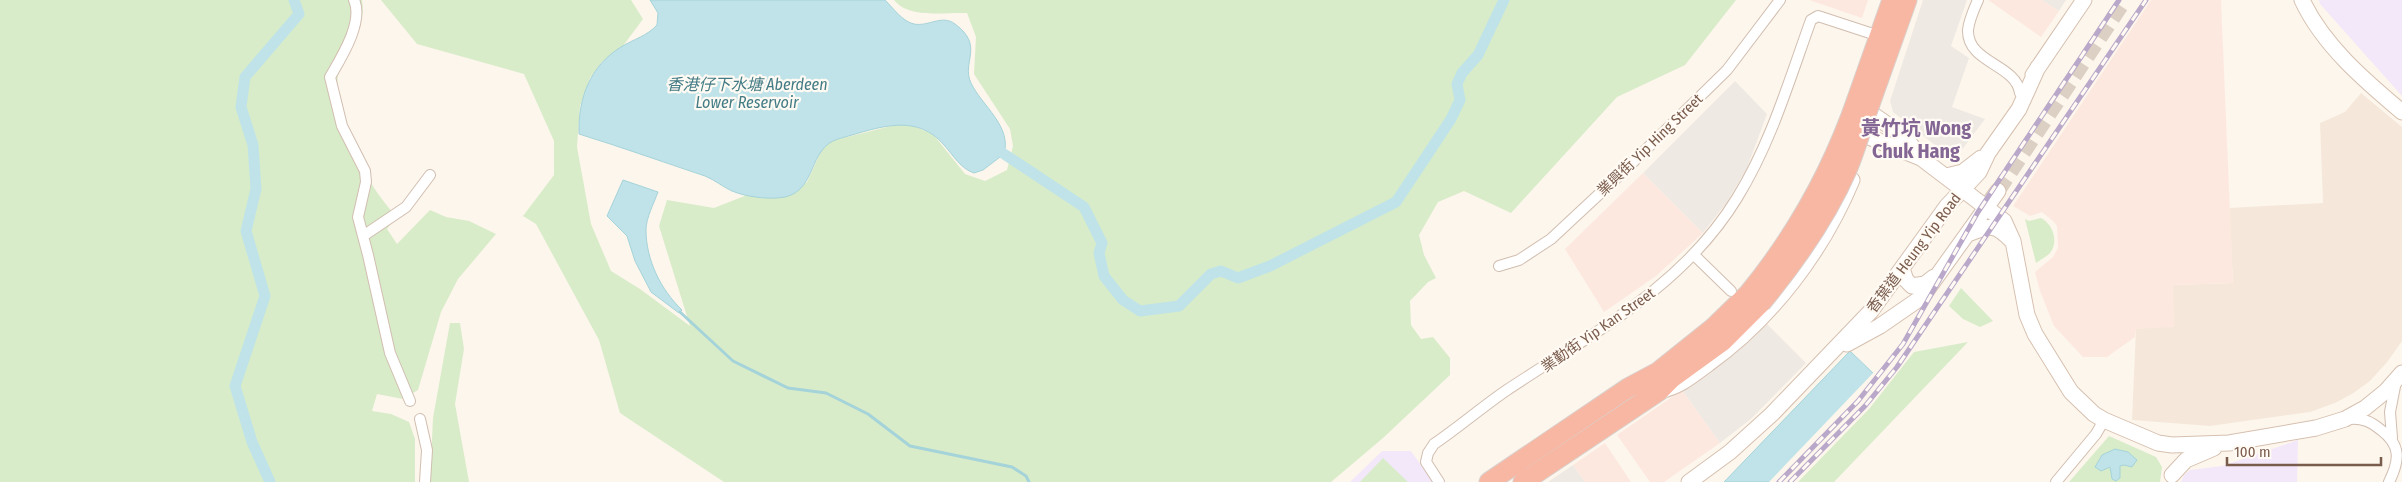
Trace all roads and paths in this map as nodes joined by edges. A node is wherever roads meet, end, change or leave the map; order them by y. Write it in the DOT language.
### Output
graph roads {
  1 [pos="354,0"];
  2 [pos="1780,0"];
  3 [pos="1884,0"];
  4 [pos="1892,0"];
  5 [pos="1907,0"];
  6 [pos="1916,0"];
  7 [pos="1978,0"];
  8 [pos="2084,0"];
  9 [pos="2302,0"];
  10 [pos="1873,34"];
  11 [pos="2038,67"];
  12 [pos="2020,93"];
  13 [pos="2402,112"];
  14 [pos="1875,116"];
  15 [pos="1845,118"];
  16 [pos="2002,130"];
  17 [pos="1869,136"];
  18 [pos="1988,152"];
  19 [pos="1921,158"];
  20 [pos="430,175"];
  21 [pos="1946,176"];
  22 [pos="1961,190"];
  23 [pos="1998,191"];
  24 [pos="1986,207"];
  25 [pos="1967,235"];
  26 [pos="362,236"];
  27 [pos="2013,241"];
  28 [pos="1694,255"];
  29 [pos="1499,266"];
  30 [pos="1902,269"];
  31 [pos="1939,273"];
  32 [pos="1747,295"];
  33 [pos="1880,301"];
  34 [pos="1897,314"];
  35 [pos="1835,351"];
  36 [pos="2399,377"];
  37 [pos="1638,382"];
  38 [pos="1659,391"];
  39 [pos="410,401"];
  40 [pos="420,419"];
  41 [pos="2345,419"];
  42 [pos="2104,420"];
  43 [pos="2392,438"];
  44 [pos="2229,443"];
  45 [pos="2172,445"];
  46 [pos="2171,478"];
  47 [pos="425,482"];
  48 [pos="1439,482"];
  49 [pos="1489,482"];
  50 [pos="1523,482"];
  51 [pos="1689,482"];
  52 [pos="2056,482"];
  53 [pos="2389,482"];
  1 -- 26 [label="street"];
  2 -- 29 [label="street, 業興街 Yip Hing Street"];
  3 -- 10 [label="street"];
  4 -- 32 [label="highway, bridge"];
  5 -- 32 [label="highway, bridge"];
  6 -- 14 [label="street"];
  7 -- 12 [label="street"];
  8 -- 11 [label="street, 香葉道 Heung Yip Road"];
  9 -- 13 [label="street"];
  10 -- 15 [label="street"];
  10 -- 28 [label="street, 業勤街 Yip Kan Street"];
  11 -- 12 [label="street, 香葉道 Heung Yip Road"];
  11 -- 16 [label="street, 香葉道 Heung Yip Road"];
  12 -- 16 [label="street, 香葉道 Heung Yip Road"];
  14 -- 17 [label="street"];
  14 -- 19 [label="street"];
  15 -- 17 [label="street"];
  15 -- 37 [label="street"];
  16 -- 18 [label="street, 香葉道 Heung Yip Road"];
  17 -- 19 [label="street"];
  17 -- 38 [label="street"];
  18 -- 21 [label="street, 香葉道 Heung Yip Road"];
  18 -- 22 [label="street, 香葉道 Heung Yip Road"];
  19 -- 21 [label="street"];
  20 -- 26 [label="street"];
  21 -- 22 [label="street"];
  22 -- 24 [label="street"];
  22 -- 30 [label="street, 香葉道 Heung Yip Road"];
  23 -- 24 [label="street, 香葉道 Heung Yip Road"];
  24 -- 25 [label="street, 香葉道 Heung Yip Road"];
  24 -- 27 [label="street"];
  25 -- 27 [label="street"];
  25 -- 31 [label="street, 香葉道 Heung Yip Road"];
  26 -- 39 [label="street"];
  27 -- 42 [label="street"];
  28 -- 32 [label="street"];
  28 -- 48 [label="street, 業勤街 Yip Kan Street"];
  30 -- 31 [label="street"];
  30 -- 33 [label="street, 香葉道 Heung Yip Road"];
  31 -- 34 [label="street, 香葉道 Heung Yip Road"];
  32 -- 37 [label="highway"];
  32 -- 38 [label="highway"];
  33 -- 34 [label="street"];
  33 -- 35 [label="street, 香葉道 Heung Yip Road"];
  34 -- 35 [label="street, 香葉道 Heung Yip Road"];
  35 -- 51 [label="street, 香葉道 Heung Yip Road"];
  36 -- 41 [label="street"];
  36 -- 43 [label="street"];
  37 -- 49 [label="highway"];
  38 -- 50 [label="highway"];
  40 -- 47 [label="street"];
  41 -- 43 [label="street"];
  41 -- 44 [label="street"];
  42 -- 45 [label="street"];
  42 -- 52 [label="street"];
  43 -- 53 [label="street"];
  44 -- 45 [label="street"];
  44 -- 46 [label="street"];
  45 -- 46 [label="street"];
}
